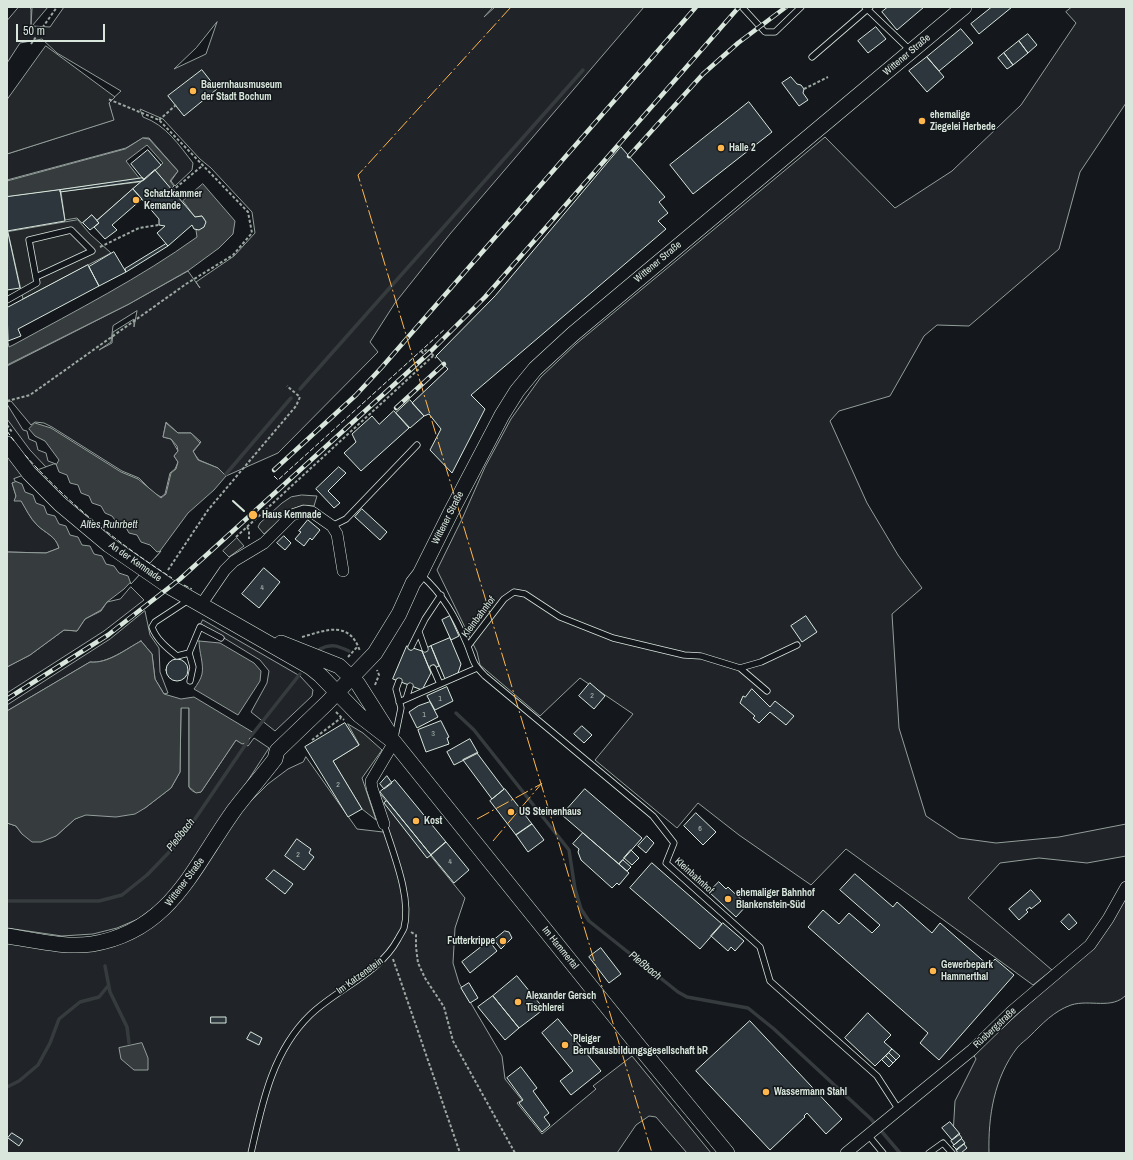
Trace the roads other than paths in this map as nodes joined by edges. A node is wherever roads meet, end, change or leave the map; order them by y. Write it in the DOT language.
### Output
graph roads {
  1 [pos="742,7"];
  2 [pos="801,7"];
  3 [pos="964,7"];
  4 [pos="868,8"];
  5 [pos="911,51"];
  6 [pos="812,57"];
  7 [pos="36,277"];
  8 [pos="7,300"];
  9 [pos="9,438"];
  10 [pos="417,445"];
  11 [pos="332,526"];
  12 [pos="343,571"];
  13 [pos="420,574"];
  14 [pos="441,595"];
  15 [pos="195,602"];
  16 [pos="419,632"];
  17 [pos="255,635"];
  18 [pos="221,638"];
  19 [pos="797,645"];
  20 [pos="468,646"];
  21 [pos="411,647"];
  22 [pos="423,648"];
  23 [pos="189,652"];
  24 [pos="433,668"];
  25 [pos="477,668"];
  26 [pos="740,668"];
  27 [pos="190,681"];
  28 [pos="355,681"];
  29 [pos="399,681"];
  30 [pos="440,684"];
  31 [pos="410,686"];
  32 [pos="767,691"];
  33 [pos="340,697"];
  34 [pos="406,699"];
  35 [pos="400,705"];
  36 [pos="394,742"];
  37 [pos="384,824"];
  38 [pos="1126,888"];
  39 [pos="7,936"];
  40 [pos="900,1110"];
  41 [pos="870,1133"];
  42 [pos="251,1153"];
  43 [pos="727,1153"];
  44 [pos="846,1153"];
  45 [pos="882,1153"];
  46 [pos="929,1153"];
  47 [pos="952,1153"];
  1 -- 2 [label="lane"];
  3 -- 5 [label="main road, Wittener Straße"];
  4 -- 5 [label="lane"];
  4 -- 6 [label="lane"];
  5 -- 13 [label="main road, Wittener Straße"];
  7 -- 7 [label="lane"];
  7 -- 8 [label="lane"];
  9 -- 15 [label="main road, An der Kemnade"];
  10 -- 11 [label="lane"];
  11 -- 12 [label="street"];
  11 -- 15 [label="street"];
  13 -- 14 [label="lane, Kleinbahnhof"];
  13 -- 28 [label="main road, Wittener Straße"];
  14 -- 16 [label="lane"];
  14 -- 20 [label="lane, Kleinbahnhof"];
  15 -- 17 [label="main road, An der Kemnade"];
  15 -- 23 [label="lane"];
  16 -- 21 [label="lane"];
  16 -- 22 [label="lane"];
  17 -- 28 [label="main road, An der Kemnade"];
  17 -- 33 [label="main road, An der Kemnade"];
  18 -- 23 [label="lane"];
  19 -- 26 [label="lane"];
  20 -- 25 [label="lane, Kleinbahnhof"];
  20 -- 26 [label="lane, Kleinbahnhof"];
  23 -- 27 [label="lane"];
  24 -- 30 [label="lane"];
  25 -- 30 [label="lane"];
  25 -- 40 [label="lane, Kleinbahnhof"];
  26 -- 32 [label="lane, Kleinbahnhof"];
  28 -- 33 [label="main road, Wittener Straße"];
  28 -- 36 [label="main road, Im Hammertal"];
  29 -- 35 [label="lane"];
  30 -- 34 [label="lane"];
  31 -- 34 [label="lane"];
  33 -- 36 [label="main road, Im Hammertal"];
  33 -- 39 [label="main road, Wittener Straße"];
  34 -- 35 [label="lane"];
  35 -- 36 [label="lane"];
  36 -- 37 [label="street, Im Katzenstein"];
  36 -- 43 [label="main road, Im Hammertal"];
  37 -- 42 [label="lane, Im Katzenstein"];
  38 -- 40 [label="street, Rüsbergstraße"];
  40 -- 41 [label="street, Rüsbergstraße"];
  41 -- 44 [label="street, Rüsbergstraße"];
  41 -- 45 [label="lane"];
  46 -- 47 [label="lane"];
}
